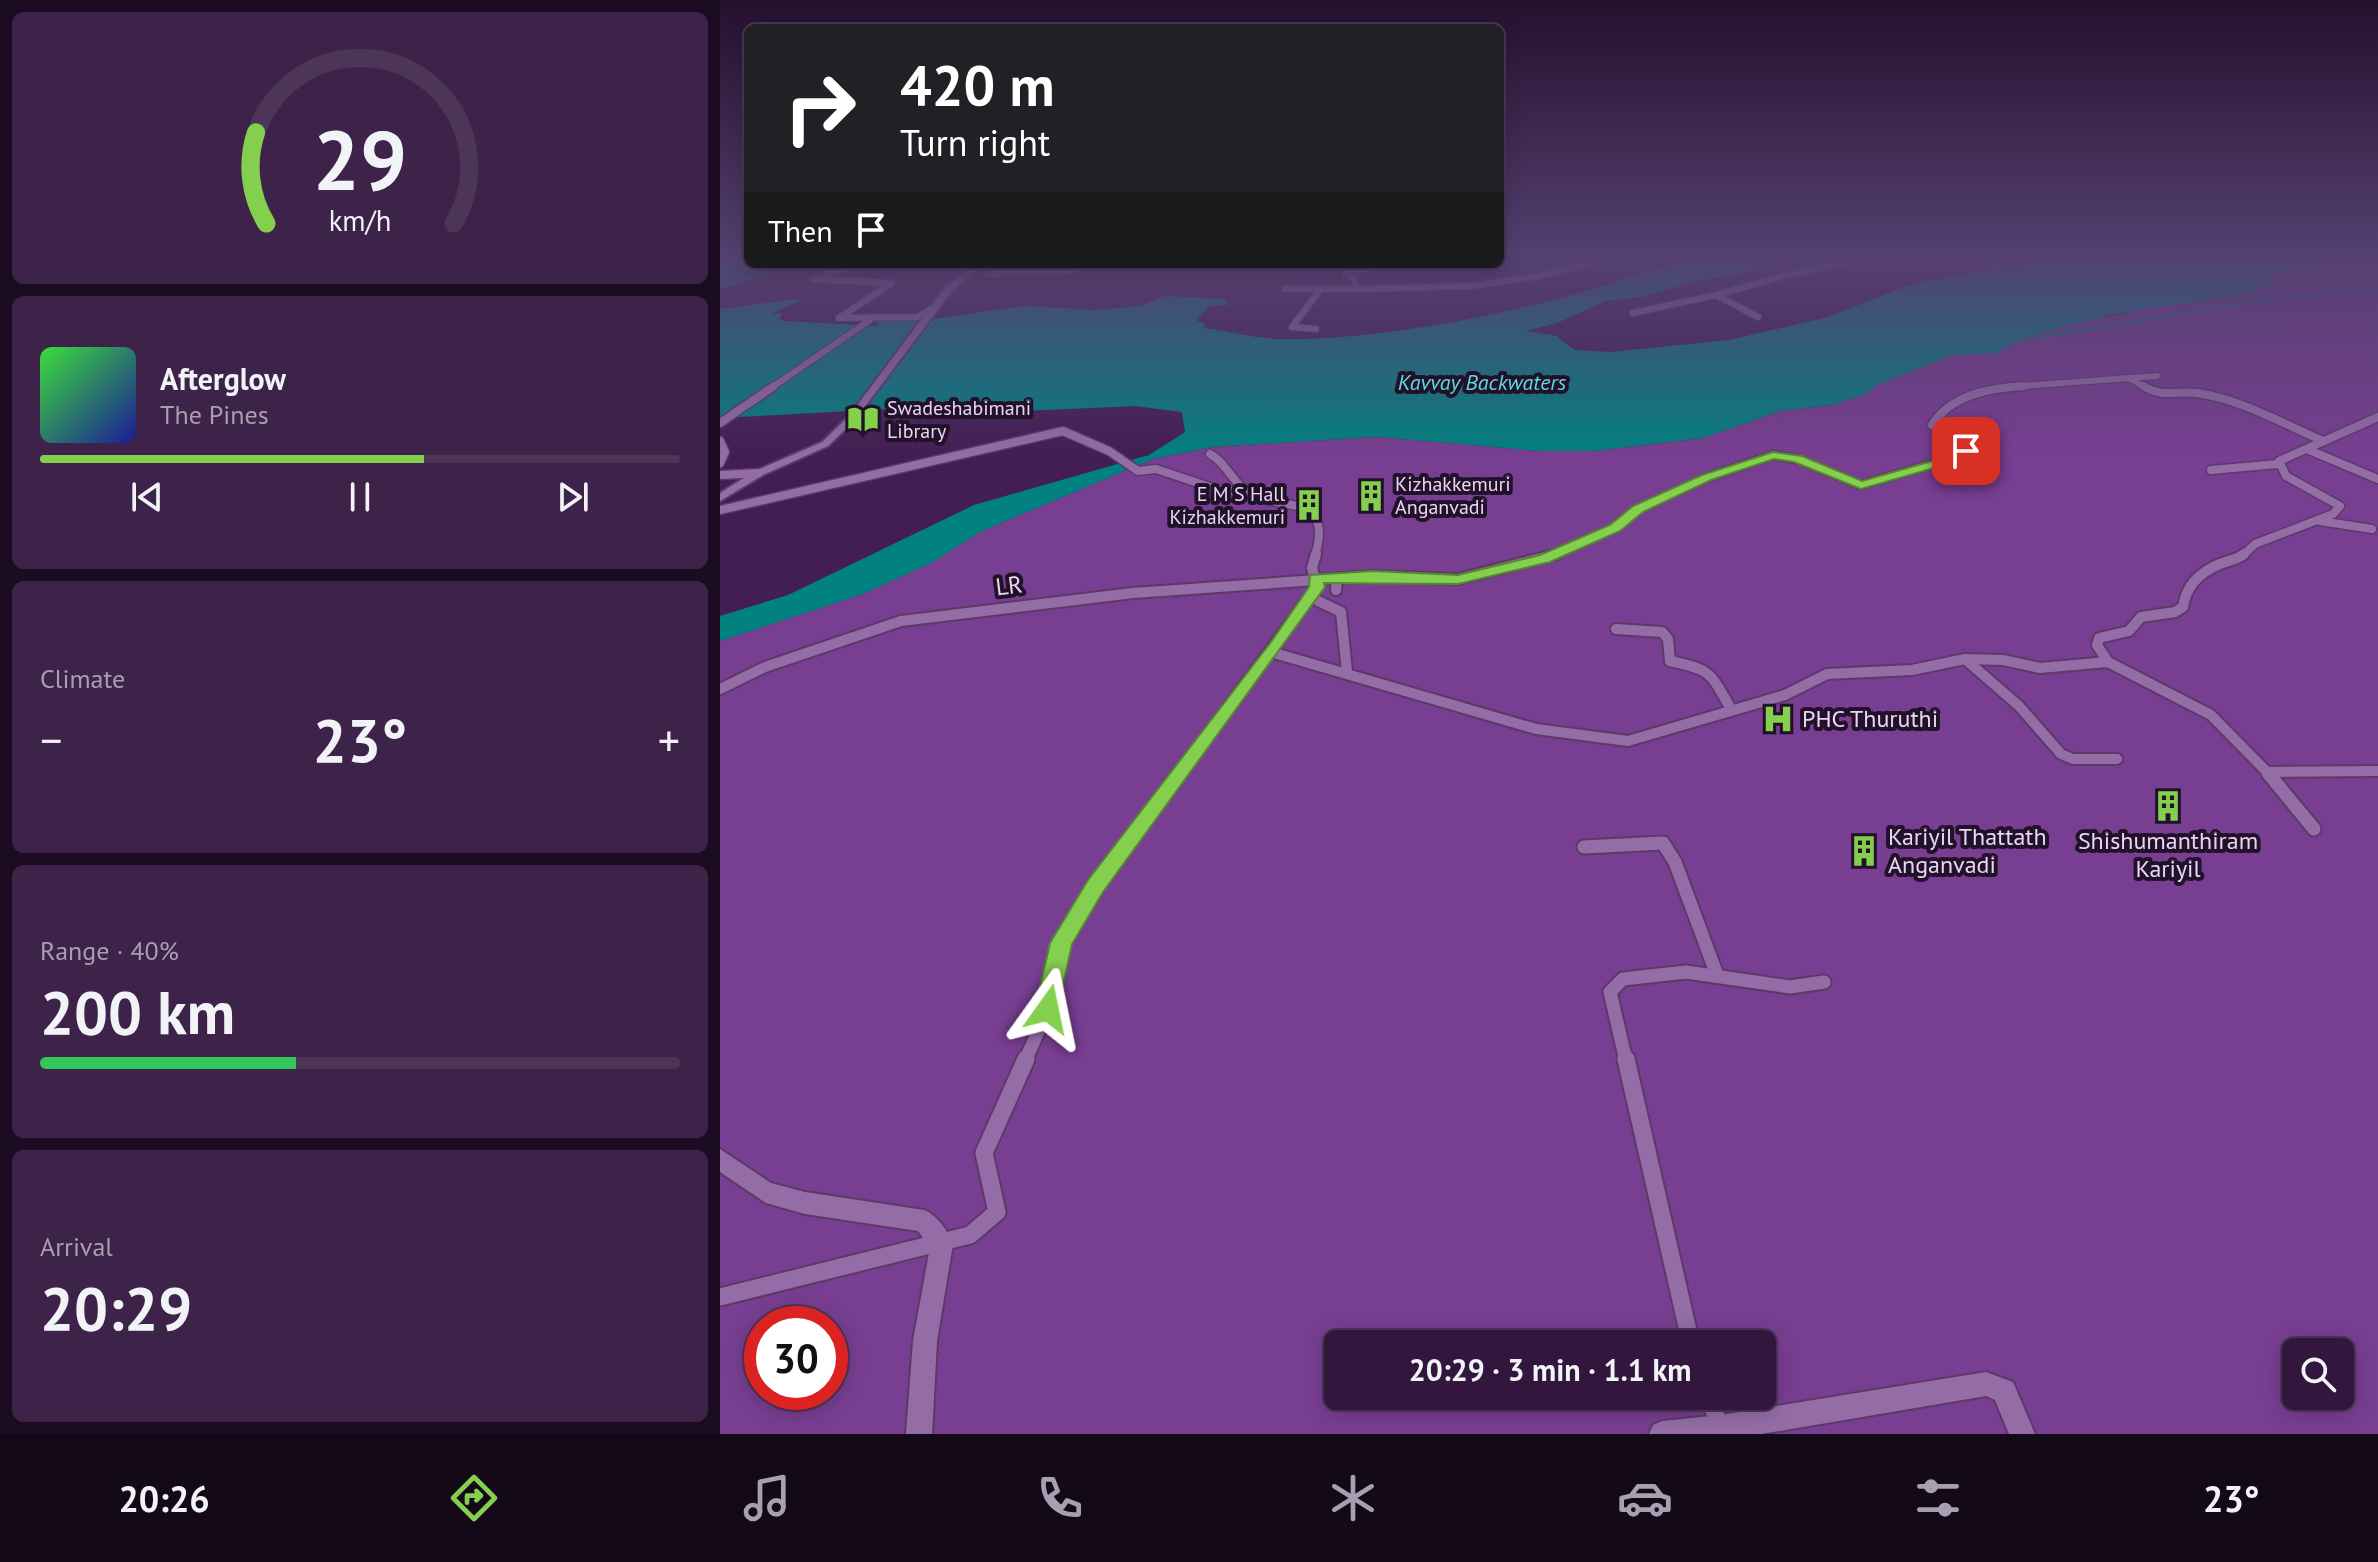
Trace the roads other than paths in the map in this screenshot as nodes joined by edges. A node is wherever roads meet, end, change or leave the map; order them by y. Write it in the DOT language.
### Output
graph roads {
  1 [pos="863,325"];
  2 [pos="924,325"];
  3 [pos="1294,325"];
  4 [pos="1316,329"];
  5 [pos="2157,376"];
  6 [pos="2129,378"];
  7 [pos="2378,417"];
  8 [pos="724,421"];
  9 [pos="2321,440"];
  10 [pos="720,441"];
  11 [pos="2309,450"];
  12 [pos="1210,454"];
  13 [pos="720,463"];
  14 [pos="2278,464"];
  15 [pos="2211,470"];
  16 [pos="759,473"];
  17 [pos="720,475"];
  18 [pos="2378,479"];
  19 [pos="1248,493"];
  20 [pos="720,498"];
  21 [pos="720,510"];
  22 [pos="2320,521"];
  23 [pos="2372,529"];
  24 [pos="1337,578"];
  25 [pos="1315,579"];
  26 [pos="1336,590"];
  27 [pos="1310,597"];
  28 [pos="1616,629"];
  29 [pos="1271,652"];
  30 [pos="1965,659"];
  31 [pos="2108,662"];
  32 [pos="1347,672"];
  33 [pos="720,689"];
  34 [pos="1731,709"];
  35 [pos="2117,759"];
  36 [pos="2378,771"];
  37 [pos="2267,772"];
  38 [pos="2314,829"];
  39 [pos="1584,847"];
  40 [pos="1717,975"];
  41 [pos="1824,982"];
  42 [pos="720,1159"];
  43 [pos="942,1244"];
  44 [pos="720,1297"];
  45 [pos="1688,1330"];
  46 [pos="1714,1410"];
  47 [pos="1721,1428"];
  48 [pos="919,1434"];
  49 [pos="1662,1434"];
  50 [pos="2022,1434"];
  1 -- 8 [label="street"];
  2 -- 16 [label="main road"];
  3 -- 4 [label="street"];
  5 -- 6 [label="street"];
  6 -- 9 [label="street"];
  6 -- 24 [label="street, LR"];
  7 -- 9 [label="street"];
  9 -- 11 [label="street"];
  10 -- 13 [label="street"];
  11 -- 14 [label="street"];
  11 -- 18 [label="street"];
  12 -- 19 [label="street"];
  14 -- 15 [label="street"];
  14 -- 22 [label="street"];
  16 -- 17 [label="street"];
  16 -- 20 [label="main road"];
  19 -- 21 [label="street"];
  19 -- 25 [label="street"];
  22 -- 23 [label="street"];
  22 -- 31 [label="street"];
  24 -- 25 [label="street, LR"];
  24 -- 26 [label="street"];
  25 -- 27 [label="street"];
  25 -- 33 [label="street, LR"];
  27 -- 29 [label="street"];
  27 -- 32 [label="street"];
  28 -- 34 [label="street"];
  29 -- 32 [label="street"];
  29 -- 43 [label="street"];
  30 -- 31 [label="street"];
  30 -- 34 [label="street"];
  30 -- 35 [label="street"];
  31 -- 37 [label="street"];
  32 -- 34 [label="street"];
  36 -- 37 [label="street"];
  37 -- 38 [label="street"];
  39 -- 40 [label="street"];
  40 -- 41 [label="street"];
  40 -- 45 [label="street"];
  42 -- 43 [label="main road"];
  43 -- 44 [label="street"];
  43 -- 48 [label="main road"];
  46 -- 47 [label="street"];
  47 -- 49 [label="main road"];
  47 -- 50 [label="main road"];
}
